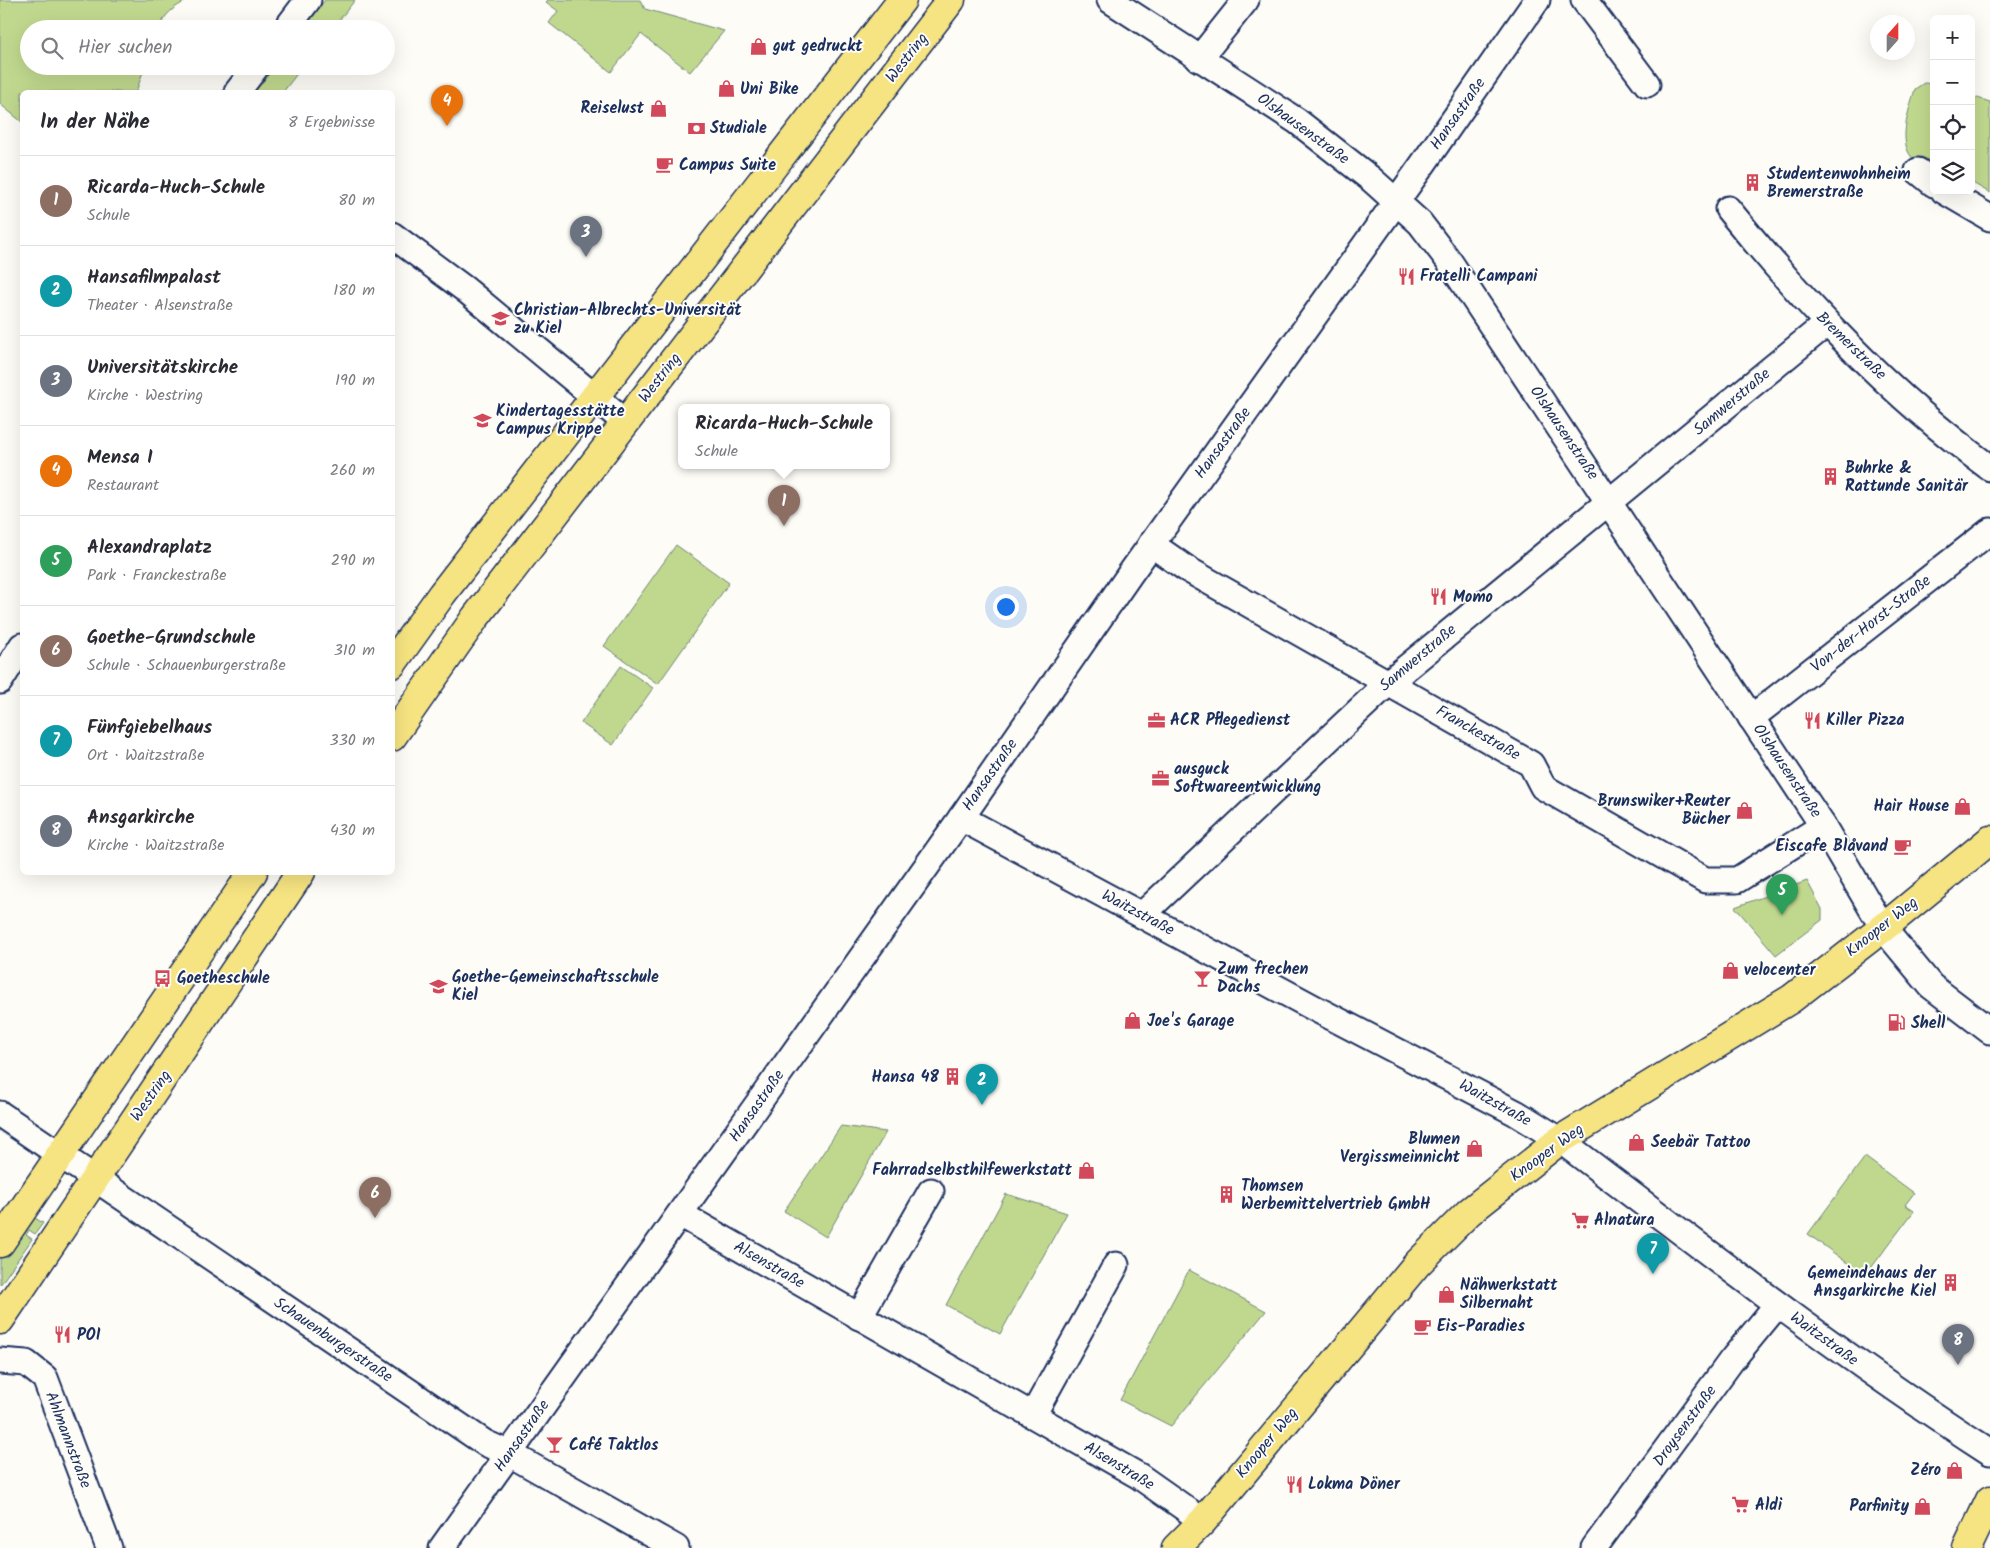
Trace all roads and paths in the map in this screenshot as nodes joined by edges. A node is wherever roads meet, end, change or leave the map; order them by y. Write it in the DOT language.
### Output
graph roads {
  1 [pos="308,0"];
  2 [pos="902,0"];
  3 [pos="952,0"];
  4 [pos="1110,0"];
  5 [pos="1122,0"];
  6 [pos="1246,0"];
  7 [pos="1537,0"];
  8 [pos="1584,0"];
  9 [pos="293,20"];
  10 [pos="1151,26"];
  11 [pos="1199,59"];
  12 [pos="250,75"];
  13 [pos="1647,84"];
  14 [pos="239,90"];
  15 [pos="1951,195"];
  16 [pos="1396,201"];
  17 [pos="1728,209"];
  18 [pos="1990,218"];
  19 [pos="395,237"];
  20 [pos="1826,324"];
  21 [pos="595,396"];
  22 [pos="626,422"];
  23 [pos="1990,468"];
  24 [pos="1610,502"];
  25 [pos="1990,531"];
  26 [pos="1151,544"];
  27 [pos="20,649"];
  28 [pos="395,660"];
  29 [pos="0,681"];
  30 [pos="1389,682"];
  31 [pos="1751,718"];
  32 [pos="395,733"];
  33 [pos="961,818"];
  34 [pos="1823,826"];
  35 [pos="1990,840"];
  36 [pos="251,875"];
  37 [pos="300,875"];
  38 [pos="1142,915"];
  39 [pos="1883,928"];
  40 [pos="1990,1031"];
  41 [pos="0,1114"];
  42 [pos="1560,1140"];
  43 [pos="60,1156"];
  44 [pos="94,1179"];
  45 [pos="931,1191"];
  46 [pos="680,1214"];
  47 [pos="0,1243"];
  48 [pos="1116,1264"];
  49 [pos="1776,1305"];
  50 [pos="859,1317"];
  51 [pos="0,1320"];
  52 [pos="0,1361"];
  53 [pos="1033,1415"];
  54 [pos="1990,1452"];
  55 [pos="510,1454"];
  56 [pos="1990,1500"];
  57 [pos="1203,1521"];
  58 [pos="109,1548"];
  59 [pos="442,1548"];
  60 [pos="676,1548"];
  61 [pos="1176,1548"];
  62 [pos="1594,1548"];
  63 [pos="1967,1548"];
  1 -- 9 [label="street"];
  2 -- 21 [label="main road"];
  3 -- 22 [label="main road, Westring"];
  4 -- 10 [label="street, Olshausenstraße"];
  5 -- 10 [label="street, Olshausenstraße"];
  6 -- 11 [label="street"];
  7 -- 16 [label="street, Hansastraße"];
  8 -- 13 [label="street"];
  10 -- 11 [label="street, Olshausenstraße"];
  11 -- 16 [label="street, Olshausenstraße"];
  12 -- 14 [label="street"];
  15 -- 18 [label="street"];
  16 -- 24 [label="street, Olshausenstraße"];
  16 -- 26 [label="street, Hansastraße"];
  17 -- 20 [label="street, Bremerstraße"];
  19 -- 21 [label="street"];
  20 -- 23 [label="street, Bremerstraße"];
  20 -- 24 [label="street, Samwerstraße"];
  21 -- 22 [label="street"];
  21 -- 28 [label="main road"];
  22 -- 32 [label="main road, Westring"];
  24 -- 30 [label="street, Samwerstraße"];
  24 -- 31 [label="street, Olshausenstraße"];
  25 -- 31 [label="street, Von-der-Horst-Straße"];
  26 -- 30 [label="street, Franckestraße"];
  26 -- 33 [label="street, Hansastraße"];
  27 -- 29 [label="street"];
  30 -- 34 [label="street, Franckestraße"];
  30 -- 38 [label="street, Samwerstraße"];
  31 -- 34 [label="street, Olshausenstraße"];
  33 -- 38 [label="street, Waitzstraße"];
  33 -- 46 [label="street, Hansastraße"];
  34 -- 39 [label="street, Olshausenstraße"];
  35 -- 39 [label="main road, Knooper Weg"];
  36 -- 43 [label="main road"];
  37 -- 44 [label="main road, Westring"];
  38 -- 42 [label="street, Waitzstraße"];
  39 -- 40 [label="street, Olshausenstraße"];
  39 -- 42 [label="main road, Knooper Weg"];
  41 -- 43 [label="street, Schauenburgerstraße"];
  42 -- 49 [label="street, Waitzstraße"];
  42 -- 57 [label="main road, Knooper Weg"];
  43 -- 44 [label="street, Schauenburgerstraße"];
  43 -- 47 [label="main road"];
  44 -- 51 [label="main road, Westring"];
  44 -- 55 [label="street, Schauenburgerstraße"];
  45 -- 50 [label="street"];
  46 -- 50 [label="street, Alsenstraße"];
  46 -- 55 [label="street, Hansastraße"];
  48 -- 53 [label="street"];
  49 -- 54 [label="street, Waitzstraße"];
  49 -- 62 [label="street, Droysenstraße"];
  50 -- 53 [label="street, Alsenstraße"];
  52 -- 58 [label="street, Ahlmannstraße"];
  53 -- 57 [label="street, Alsenstraße"];
  55 -- 59 [label="street, Hansastraße"];
  55 -- 60 [label="street, Schauenburgerstraße"];
  56 -- 63 [label="main road"];
  57 -- 61 [label="main road, Knooper Weg"];
}
